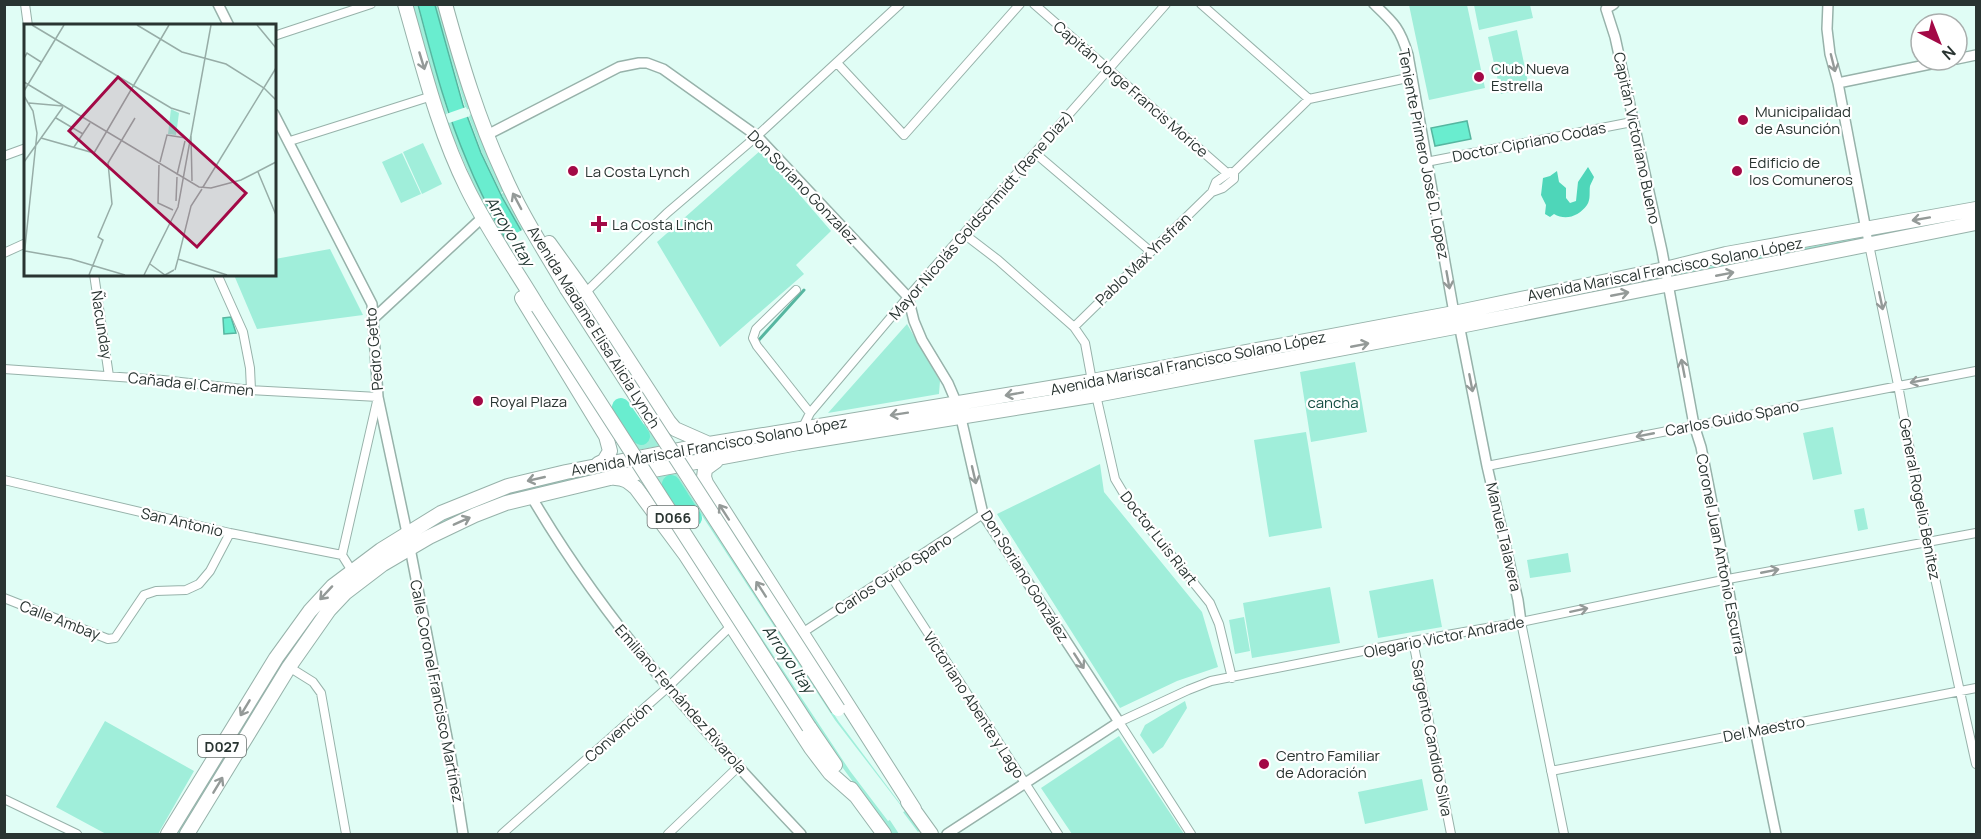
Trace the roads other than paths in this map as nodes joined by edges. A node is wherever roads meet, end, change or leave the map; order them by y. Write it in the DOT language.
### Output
graph roads {
  1 [pos="25,4"];
  2 [pos="218,4"];
  3 [pos="372,4"];
  4 [pos="405,4"];
  5 [pos="445,4"];
  6 [pos="900,4"];
  7 [pos="1020,4"];
  8 [pos="1034,4"];
  9 [pos="1166,4"];
  10 [pos="1201,4"];
  11 [pos="1374,4"];
  12 [pos="1828,4"];
  13 [pos="1608,6"];
  14 [pos="27,24"];
  15 [pos="228,24"];
  16 [pos="276,35"];
  17 [pos="837,63"];
  18 [pos="1909,68"];
  19 [pos="1108,70"];
  20 [pos="1412,77"];
  21 [pos="1838,83"];
  22 [pos="432,96"];
  23 [pos="1309,99"];
  24 [pos="1632,122"];
  25 [pos="278,131"];
  26 [pos="487,135"];
  27 [pos="757,136"];
  28 [pos="290,141"];
  29 [pos="24,149"];
  30 [pos="1035,153"];
  31 [pos="4,156"];
  32 [pos="1426,162"];
  33 [pos="1231,172"];
  34 [pos="1977,209"];
  35 [pos="483,217"];
  36 [pos="1977,223"];
  37 [pos="533,230"];
  38 [pos="964,234"];
  39 [pos="1867,235"];
  40 [pos="24,244"];
  41 [pos="502,248"];
  42 [pos="1150,251"];
  43 [pos="4,253"];
  44 [pos="1666,275"];
  45 [pos="93,276"];
  46 [pos="218,276"];
  47 [pos="796,290"];
  48 [pos="585,293"];
  49 [pos="908,297"];
  50 [pos="1454,313"];
  51 [pos="373,320"];
  52 [pos="1460,326"];
  53 [pos="1074,327"];
  54 [pos="4,369"];
  55 [pos="1977,371"];
  56 [pos="109,376"];
  57 [pos="1898,385"];
  58 [pos="1094,388"];
  59 [pos="251,390"];
  60 [pos="378,397"];
  61 [pos="957,404"];
  62 [pos="810,413"];
  63 [pos="961,418"];
  64 [pos="1694,425"];
  65 [pos="802,429"];
  66 [pos="709,444"];
  67 [pos="721,458"];
  68 [pos="593,466"];
  69 [pos="1487,466"];
  70 [pos="610,478"];
  71 [pos="4,480"];
  72 [pos="531,496"];
  73 [pos="983,514"];
  74 [pos="230,533"];
  75 [pos="407,533"];
  76 [pos="1977,533"];
  77 [pos="1927,542"];
  78 [pos="411,548"];
  79 [pos="342,555"];
  80 [pos="352,571"];
  81 [pos="891,576"];
  82 [pos="1728,579"];
  83 [pos="4,598"];
  84 [pos="1521,622"];
  85 [pos="732,626"];
  86 [pos="802,633"];
  87 [pos="1413,641"];
  88 [pos="289,667"];
  89 [pos="1232,678"];
  90 [pos="667,688"];
  91 [pos="1977,688"];
  92 [pos="1962,691"];
  93 [pos="1119,722"];
  94 [pos="1755,730"];
  95 [pos="1977,764"];
  96 [pos="738,766"];
  97 [pos="1551,771"];
  98 [pos="1025,784"];
  99 [pos="855,796"];
  100 [pos="4,799"];
  101 [pos="914,809"];
  102 [pos="77,834"];
  103 [pos="168,834"];
  104 [pos="187,834"];
  105 [pos="346,834"];
  106 [pos="463,834"];
  107 [pos="501,834"];
  108 [pos="668,834"];
  109 [pos="801,834"];
  110 [pos="884,834"];
  111 [pos="931,834"];
  112 [pos="947,834"];
  113 [pos="1058,834"];
  114 [pos="1191,834"];
  115 [pos="1451,834"];
  116 [pos="1564,834"];
  117 [pos="1776,834"];
  1 -- 14 [label="street"];
  2 -- 15 [label="street"];
  3 -- 16 [label="street"];
  4 -- 22 [label="highway, D066, one-way"];
  5 -- 26 [label="highway, Avenida Madame Elisa Alicia Lynch / D066"];
  6 -- 17 [label="street"];
  7 -- 17 [label="street"];
  8 -- 19 [label="street, Capitán Jorge Francis Morice"];
  9 -- 19 [label="street, Mayor Nicolás Goldschmidt (Rene Diaz)"];
  10 -- 23 [label="street"];
  11 -- 20 [label="street, Teniente Primero José D. Lopez"];
  12 -- 21 [label="street, one-way"];
  13 -- 24 [label="street, Capitán Victoriano Bueno"];
  17 -- 27 [label="street"];
  18 -- 21 [label="street"];
  19 -- 30 [label="street, Mayor Nicolás Goldschmidt (Rene Diaz)"];
  19 -- 33 [label="street, Capitán Jorge Francis Morice"];
  20 -- 23 [label="street"];
  20 -- 32 [label="street, Teniente Primero José D. Lopez"];
  21 -- 39 [label="street"];
  22 -- 28 [label="street"];
  22 -- 35 [label="highway, D066"];
  23 -- 33 [label="street"];
  24 -- 32 [label="street, Doctor Cipriano Codas"];
  24 -- 44 [label="street, Capitán Victoriano Bueno"];
  25 -- 28 [label="street, Pedro Getto"];
  26 -- 27 [label="street, Don Soriano Gonzalez"];
  37 -- 26 [label="highway, Avenida Madame Elisa Alicia Lynch / D066, one-way"];
  27 -- 48 [label="street"];
  27 -- 49 [label="street, Don Soriano Gonzalez"];
  28 -- 51 [label="street, Pedro Getto"];
  29 -- 31 [label="street"];
  30 -- 38 [label="street, Mayor Nicolás Goldschmidt (Rene Diaz)"];
  30 -- 42 [label="street"];
  32 -- 50 [label="street, Teniente Primero José D. Lopez, one-way"];
  33 -- 42 [label="street, Pablo Max Ynsfran"];
  34 -- 39 [label="highway, Avenida Mariscal Francisco Solano López, one-way"];
  35 -- 41 [label="highway, D066"];
  35 -- 51 [label="street"];
  36 -- 39 [label="highway, Avenida Mariscal Francisco Solano López"];
  37 -- 48 [label="highway"];
  101 -- 37 [label="highway, Avenida Madame Elisa Alicia Lynch / D066, one-way, bridge"];
  38 -- 49 [label="street, Mayor Nicolás Goldschmidt (Rene Diaz)"];
  38 -- 53 [label="street"];
  39 -- 44 [label="highway, Avenida Mariscal Francisco Solano López"];
  39 -- 57 [label="street, General Rogelio Benitez, one-way"];
  40 -- 43 [label="street"];
  41 -- 68 [label="highway"];
  41 -- 99 [label="highway, D066, bridge"];
  42 -- 53 [label="street, Pablo Max Ynsfran"];
  44 -- 50 [label="highway, Avenida Mariscal Francisco Solano López"];
  52 -- 44 [label="highway, Avenida Mariscal Francisco Solano López, one-way"];
  64 -- 44 [label="street, Coronel Juan Antonio Escurra, one-way"];
  45 -- 56 [label="street, Ñacunday"];
  46 -- 59 [label="street"];
  47 -- 62 [label="street"];
  48 -- 66 [label="highway"];
  49 -- 61 [label="street, Don Soriano Gonzalez"];
  49 -- 62 [label="street, Mayor Nicolás Goldschmidt (Rene Diaz)"];
  50 -- 52 [label="street, Manuel Talavera"];
  50 -- 58 [label="highway, Avenida Mariscal Francisco Solano López"];
  51 -- 60 [label="street, Pedro Getto"];
  58 -- 52 [label="highway, Avenida Mariscal Francisco Solano López, one-way"];
  52 -- 69 [label="street, Manuel Talavera, one-way"];
  53 -- 58 [label="street, Doctor Luis Riart"];
  54 -- 56 [label="street, Cañada el Carmen"];
  55 -- 57 [label="street, Carlos Guido Spano, one-way"];
  56 -- 59 [label="street, Cañada el Carmen"];
  57 -- 64 [label="street, Carlos Guido Spano"];
  57 -- 77 [label="street, General Rogelio Benitez"];
  58 -- 61 [label="highway, Avenida Mariscal Francisco Solano López, one-way"];
  58 -- 63 [label="highway, Avenida Mariscal Francisco Solano López"];
  58 -- 89 [label="street, Doctor Luis Riart"];
  59 -- 60 [label="street, Cañada el Carmen"];
  60 -- 75 [label="street, Pedro Getto"];
  60 -- 79 [label="street"];
  61 -- 65 [label="highway, Avenida Mariscal Francisco Solano López, one-way"];
  62 -- 65 [label="street, Mayor Nicolás Goldschmidt (Rene Diaz)"];
  63 -- 67 [label="highway, Avenida Mariscal Francisco Solano López"];
  63 -- 73 [label="street, Don Soriano González, one-way"];
  64 -- 69 [label="street, Carlos Guido Spano, one-way"];
  64 -- 82 [label="street, Coronel Juan Antonio Escurra"];
  65 -- 66 [label="highway, Avenida Mariscal Francisco Solano López"];
  66 -- 68 [label="highway, Avenida Mariscal Francisco Solano López / D027"];
  67 -- 70 [label="highway, Avenida Mariscal Francisco Solano López / D027"];
  86 -- 67 [label="highway, one-way"];
  68 -- 75 [label="highway, Avenida Mariscal Francisco Solano López / D027, one-way"];
  69 -- 84 [label="street, Manuel Talavera"];
  70 -- 72 [label="highway, Avenida Mariscal Francisco Solano López / D027"];
  70 -- 85 [label="highway"];
  71 -- 74 [label="street, San Antonio"];
  78 -- 72 [label="highway, Avenida Mariscal Francisco Solano López / D027, one-way"];
  72 -- 90 [label="street, Emiliano Fernández Rivarola"];
  73 -- 81 [label="street, Carlos Guido Spano"];
  73 -- 93 [label="street, Don Soriano González, one-way"];
  74 -- 79 [label="street, San Antonio"];
  74 -- 83 [label="street, Calle Ambay"];
  75 -- 80 [label="highway, D027"];
  76 -- 77 [label="street, Olegario Victor Andrade"];
  82 -- 77 [label="street, Olegario Victor Andrade, one-way"];
  77 -- 92 [label="street, General Rogelio Benitez"];
  78 -- 88 [label="highway, D027"];
  78 -- 106 [label="street, Calle Coronel Francisco Martínez"];
  79 -- 80 [label="street"];
  80 -- 103 [label="highway, D027, one-way"];
  81 -- 86 [label="street, Carlos Guido Spano"];
  81 -- 98 [label="street, Victoriano Abente y Lago"];
  84 -- 82 [label="street, Olegario Victor Andrade, one-way"];
  82 -- 94 [label="street, Coronel Juan Antonio Escurra"];
  84 -- 87 [label="street, Olegario Victor Andrade"];
  84 -- 97 [label="street, Manuel Talavera"];
  85 -- 90 [label="street, Convención"];
  85 -- 99 [label="highway"];
  86 -- 101 [label="highway"];
  87 -- 89 [label="street, Olegario Victor Andrade"];
  87 -- 115 [label="street, Sargento Candido Silva"];
  104 -- 88 [label="highway, D027, one-way"];
  88 -- 105 [label="street"];
  89 -- 93 [label="street, Olegario Victor Andrade"];
  90 -- 96 [label="street, Emiliano Fernández Rivarola"];
  90 -- 107 [label="street, Convención"];
  91 -- 92 [label="street, Del Maestro"];
  92 -- 94 [label="street, Del Maestro"];
  92 -- 95 [label="street, General Rogelio Benitez"];
  93 -- 98 [label="street, Olegario Victor Andrade"];
  93 -- 114 [label="street"];
  94 -- 97 [label="street, Del Maestro"];
  94 -- 117 [label="street, Coronel Juan Antonio Escurra"];
  96 -- 108 [label="street"];
  96 -- 109 [label="street, Emiliano Fernández Rivarola"];
  97 -- 116 [label="street, Manuel Talavera"];
  98 -- 112 [label="street, Olegario Victor Andrade"];
  98 -- 113 [label="street, Victoriano Abente y Lago"];
  99 -- 110 [label="highway, D066"];
  100 -- 102 [label="street"];
  101 -- 111 [label="highway, Avenida Madame Elisa Alicia Lynch / D066"];
}
